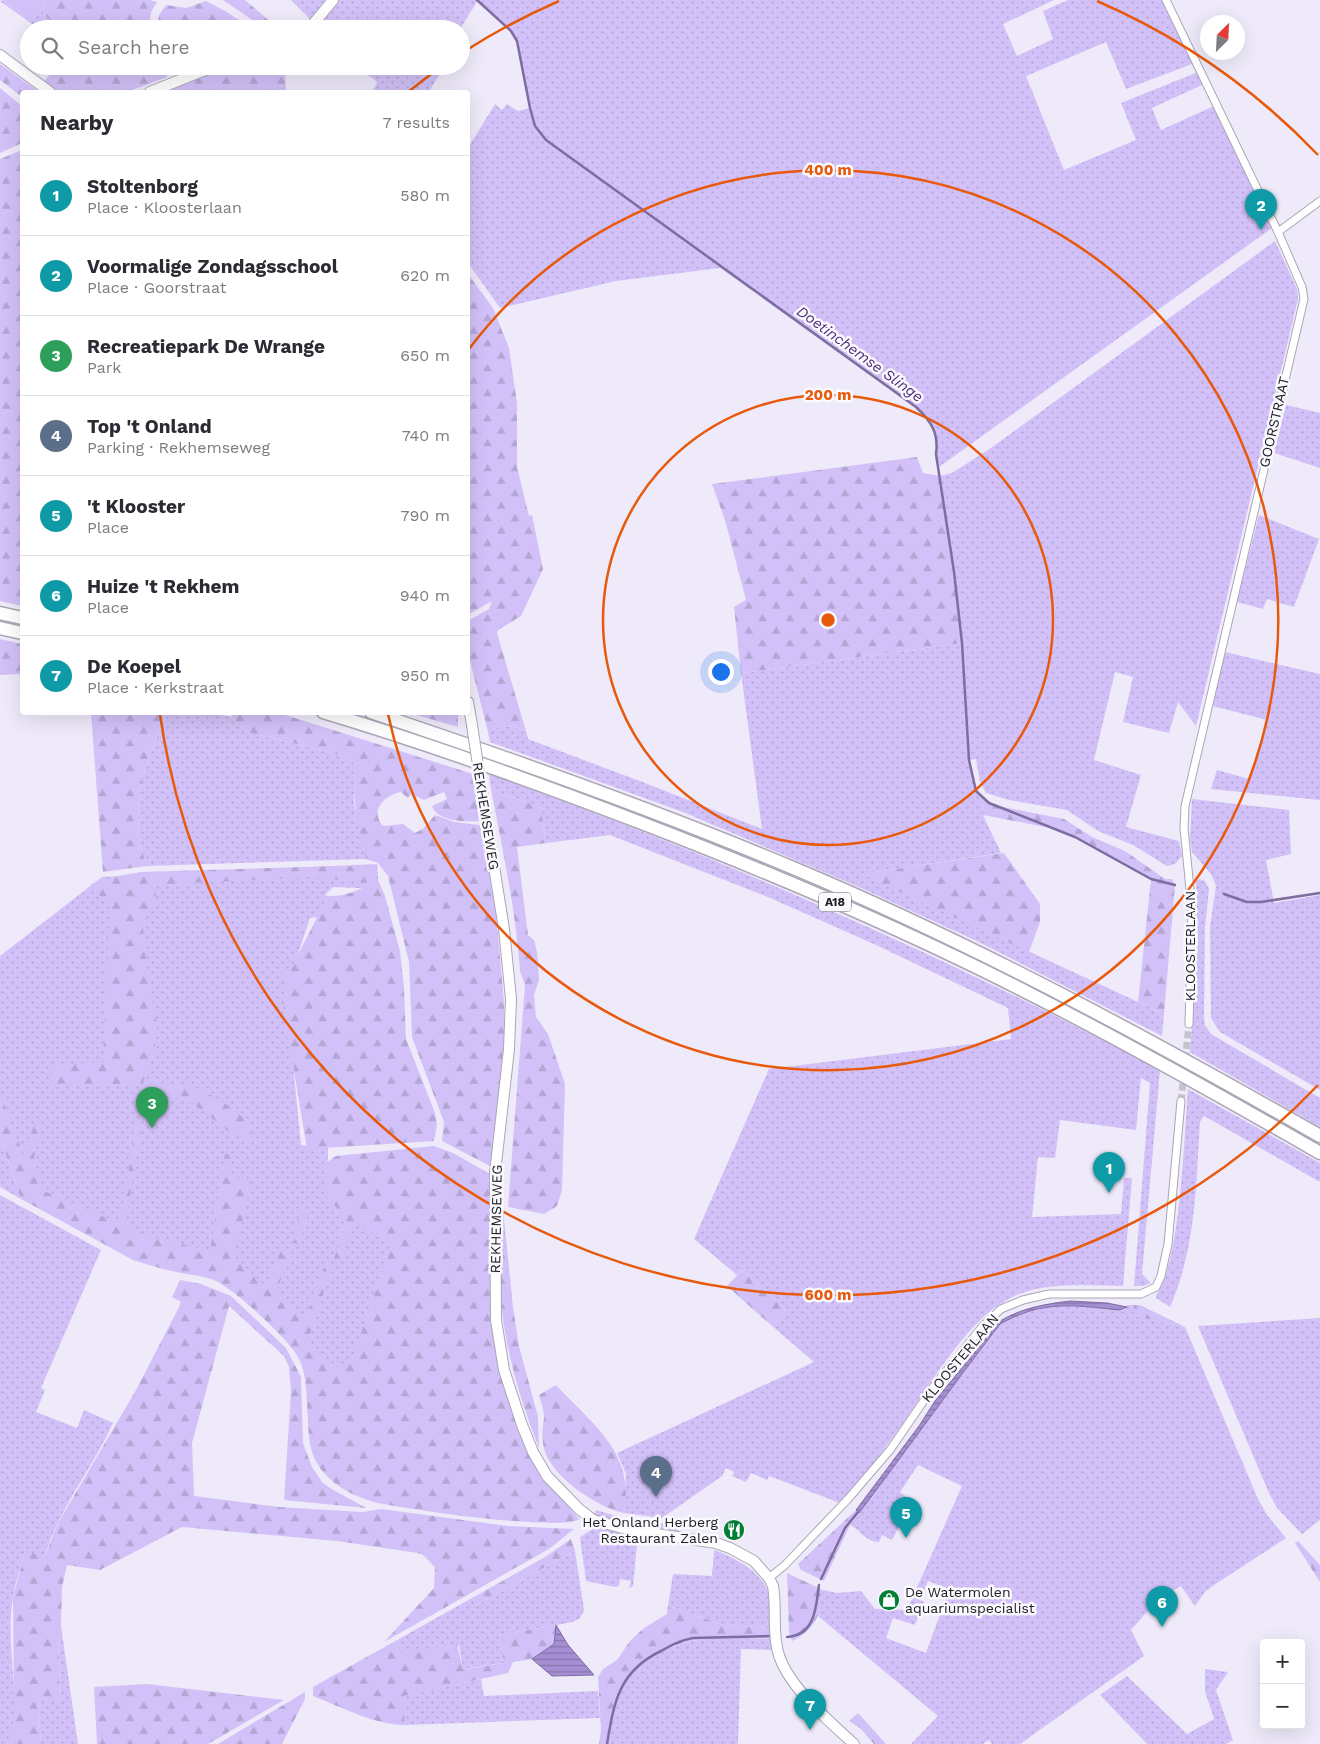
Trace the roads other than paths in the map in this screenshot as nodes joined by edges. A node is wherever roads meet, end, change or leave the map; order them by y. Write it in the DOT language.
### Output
graph roads {
  1 [pos="333,0"];
  2 [pos="1166,0"];
  3 [pos="316,20"];
  4 [pos="0,55"];
  5 [pos="20,70"];
  6 [pos="27,75"];
  7 [pos="192,75"];
  8 [pos="47,90"];
  9 [pos="155,90"];
  10 [pos="1320,201"];
  11 [pos="1278,232"];
  12 [pos="0,613"];
  13 [pos="20,618"];
  14 [pos="0,628"];
  15 [pos="20,633"];
  16 [pos="470,714"];
  17 [pos="332,715"];
  18 [pos="380,715"];
  19 [pos="1190,868"];
  20 [pos="1189,1024"];
  21 [pos="1181,1101"];
  22 [pos="1320,1136"];
  23 [pos="1320,1153"];
  24 [pos="769,1578"];
  25 [pos="854,1744"];
  1 -- 3 [label="street"];
  2 -- 11 [label="street, GOORSTRAAT"];
  4 -- 5 [label="street"];
  6 -- 8 [label="street"];
  7 -- 9 [label="street"];
  10 -- 11 [label="street"];
  11 -- 19 [label="street, GOORSTRAAT"];
  12 -- 13 [label="highway"];
  14 -- 15 [label="highway"];
  16 -- 24 [label="street, REKHEMSEWEG, bridge"];
  17 -- 23 [label="highway, A18"];
  18 -- 22 [label="highway, A18"];
  19 -- 20 [label="street, KLOOSTERLAAN"];
  21 -- 24 [label="street, KLOOSTERLAAN"];
  24 -- 25 [label="street"];
}
